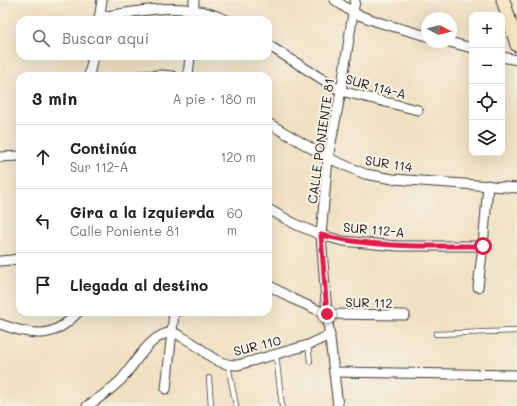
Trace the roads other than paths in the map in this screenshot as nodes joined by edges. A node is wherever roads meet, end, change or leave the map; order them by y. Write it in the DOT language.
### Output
graph roads {
  1 [pos="102,0"];
  2 [pos="336,0"];
  3 [pos="354,0"];
  4 [pos="503,0"];
  5 [pos="194,4"];
  6 [pos="353,12"];
  7 [pos="99,16"];
  8 [pos="112,16"];
  9 [pos="193,16"];
  10 [pos="219,16"];
  11 [pos="421,34"];
  12 [pos="457,44"];
  13 [pos="517,45"];
  14 [pos="469,47"];
  15 [pos="272,48"];
  16 [pos="505,58"];
  17 [pos="92,60"];
  18 [pos="190,60"];
  19 [pos="517,60"];
  20 [pos="91,72"];
  21 [pos="188,72"];
  22 [pos="340,91"];
  23 [pos="418,110"];
  24 [pos="272,125"];
  25 [pos="16,156"];
  26 [pos="0,157"];
  27 [pos="328,158"];
  28 [pos="488,185"];
  29 [pos="517,188"];
  30 [pos="272,212"];
  31 [pos="321,235"];
  32 [pos="483,246"];
  33 [pos="16,259"];
  34 [pos="0,261"];
  35 [pos="272,287"];
  36 [pos="478,287"];
  37 [pos="327,314"];
  38 [pos="405,315"];
  39 [pos="73,316"];
  40 [pos="174,316"];
  41 [pos="0,324"];
  42 [pos="517,331"];
  43 [pos="173,333"];
  44 [pos="436,334"];
  45 [pos="330,335"];
  46 [pos="308,345"];
  47 [pos="276,355"];
  48 [pos="310,361"];
  49 [pos="228,365"];
  50 [pos="335,372"];
  51 [pos="517,375"];
  52 [pos="210,378"];
  53 [pos="166,389"];
  54 [pos="87,406"];
  55 [pos="211,406"];
  56 [pos="236,406"];
  57 [pos="282,406"];
  58 [pos="338,406"];
  1 -- 7 [label="street"];
  2 -- 6 [label="street"];
  3 -- 6 [label="street, CALLE PONIENTE 81"];
  4 -- 13 [label="main road"];
  5 -- 8 [label="street"];
  5 -- 9 [label="street"];
  5 -- 10 [label="street"];
  6 -- 11 [label="street"];
  6 -- 22 [label="street, CALLE PONIENTE 81"];
  12 -- 14 [label="street"];
  15 -- 22 [label="street, SUR 114-A"];
  16 -- 19 [label="street"];
  17 -- 20 [label="street"];
  18 -- 21 [label="street"];
  22 -- 23 [label="street, SUR 114-A"];
  22 -- 27 [label="street, CALLE PONIENTE 81"];
  24 -- 27 [label="street, SUR 114"];
  25 -- 26 [label="street"];
  27 -- 28 [label="street, SUR 114"];
  27 -- 31 [label="street, CALLE PONIENTE 81"];
  28 -- 29 [label="street, SUR 114"];
  28 -- 32 [label="street"];
  30 -- 31 [label="street, SUR 112-A"];
  31 -- 32 [label="street, SUR 112-A"];
  31 -- 37 [label="street, CALLE PONIENTE 81"];
  32 -- 36 [label="street"];
  33 -- 34 [label="street"];
  35 -- 37 [label="street, SUR 112"];
  37 -- 38 [label="street, SUR 112"];
  37 -- 45 [label="street, CALLE PONIENTE 81"];
  39 -- 41 [label="street"];
  40 -- 43 [label="street"];
  42 -- 44 [label="lane"];
  43 -- 49 [label="street, SUR 110"];
  43 -- 53 [label="street"];
  43 -- 54 [label="street"];
  45 -- 46 [label="street, SUR 110"];
  45 -- 50 [label="street, CALLE PONIENTE 81"];
  46 -- 47 [label="street, SUR 110"];
  46 -- 48 [label="lane"];
  47 -- 49 [label="street, SUR 110"];
  47 -- 57 [label="lane"];
  49 -- 56 [label="lane"];
  50 -- 51 [label="street"];
  50 -- 58 [label="street, CALLE PONIENTE 81"];
  52 -- 55 [label="lane"];
}
